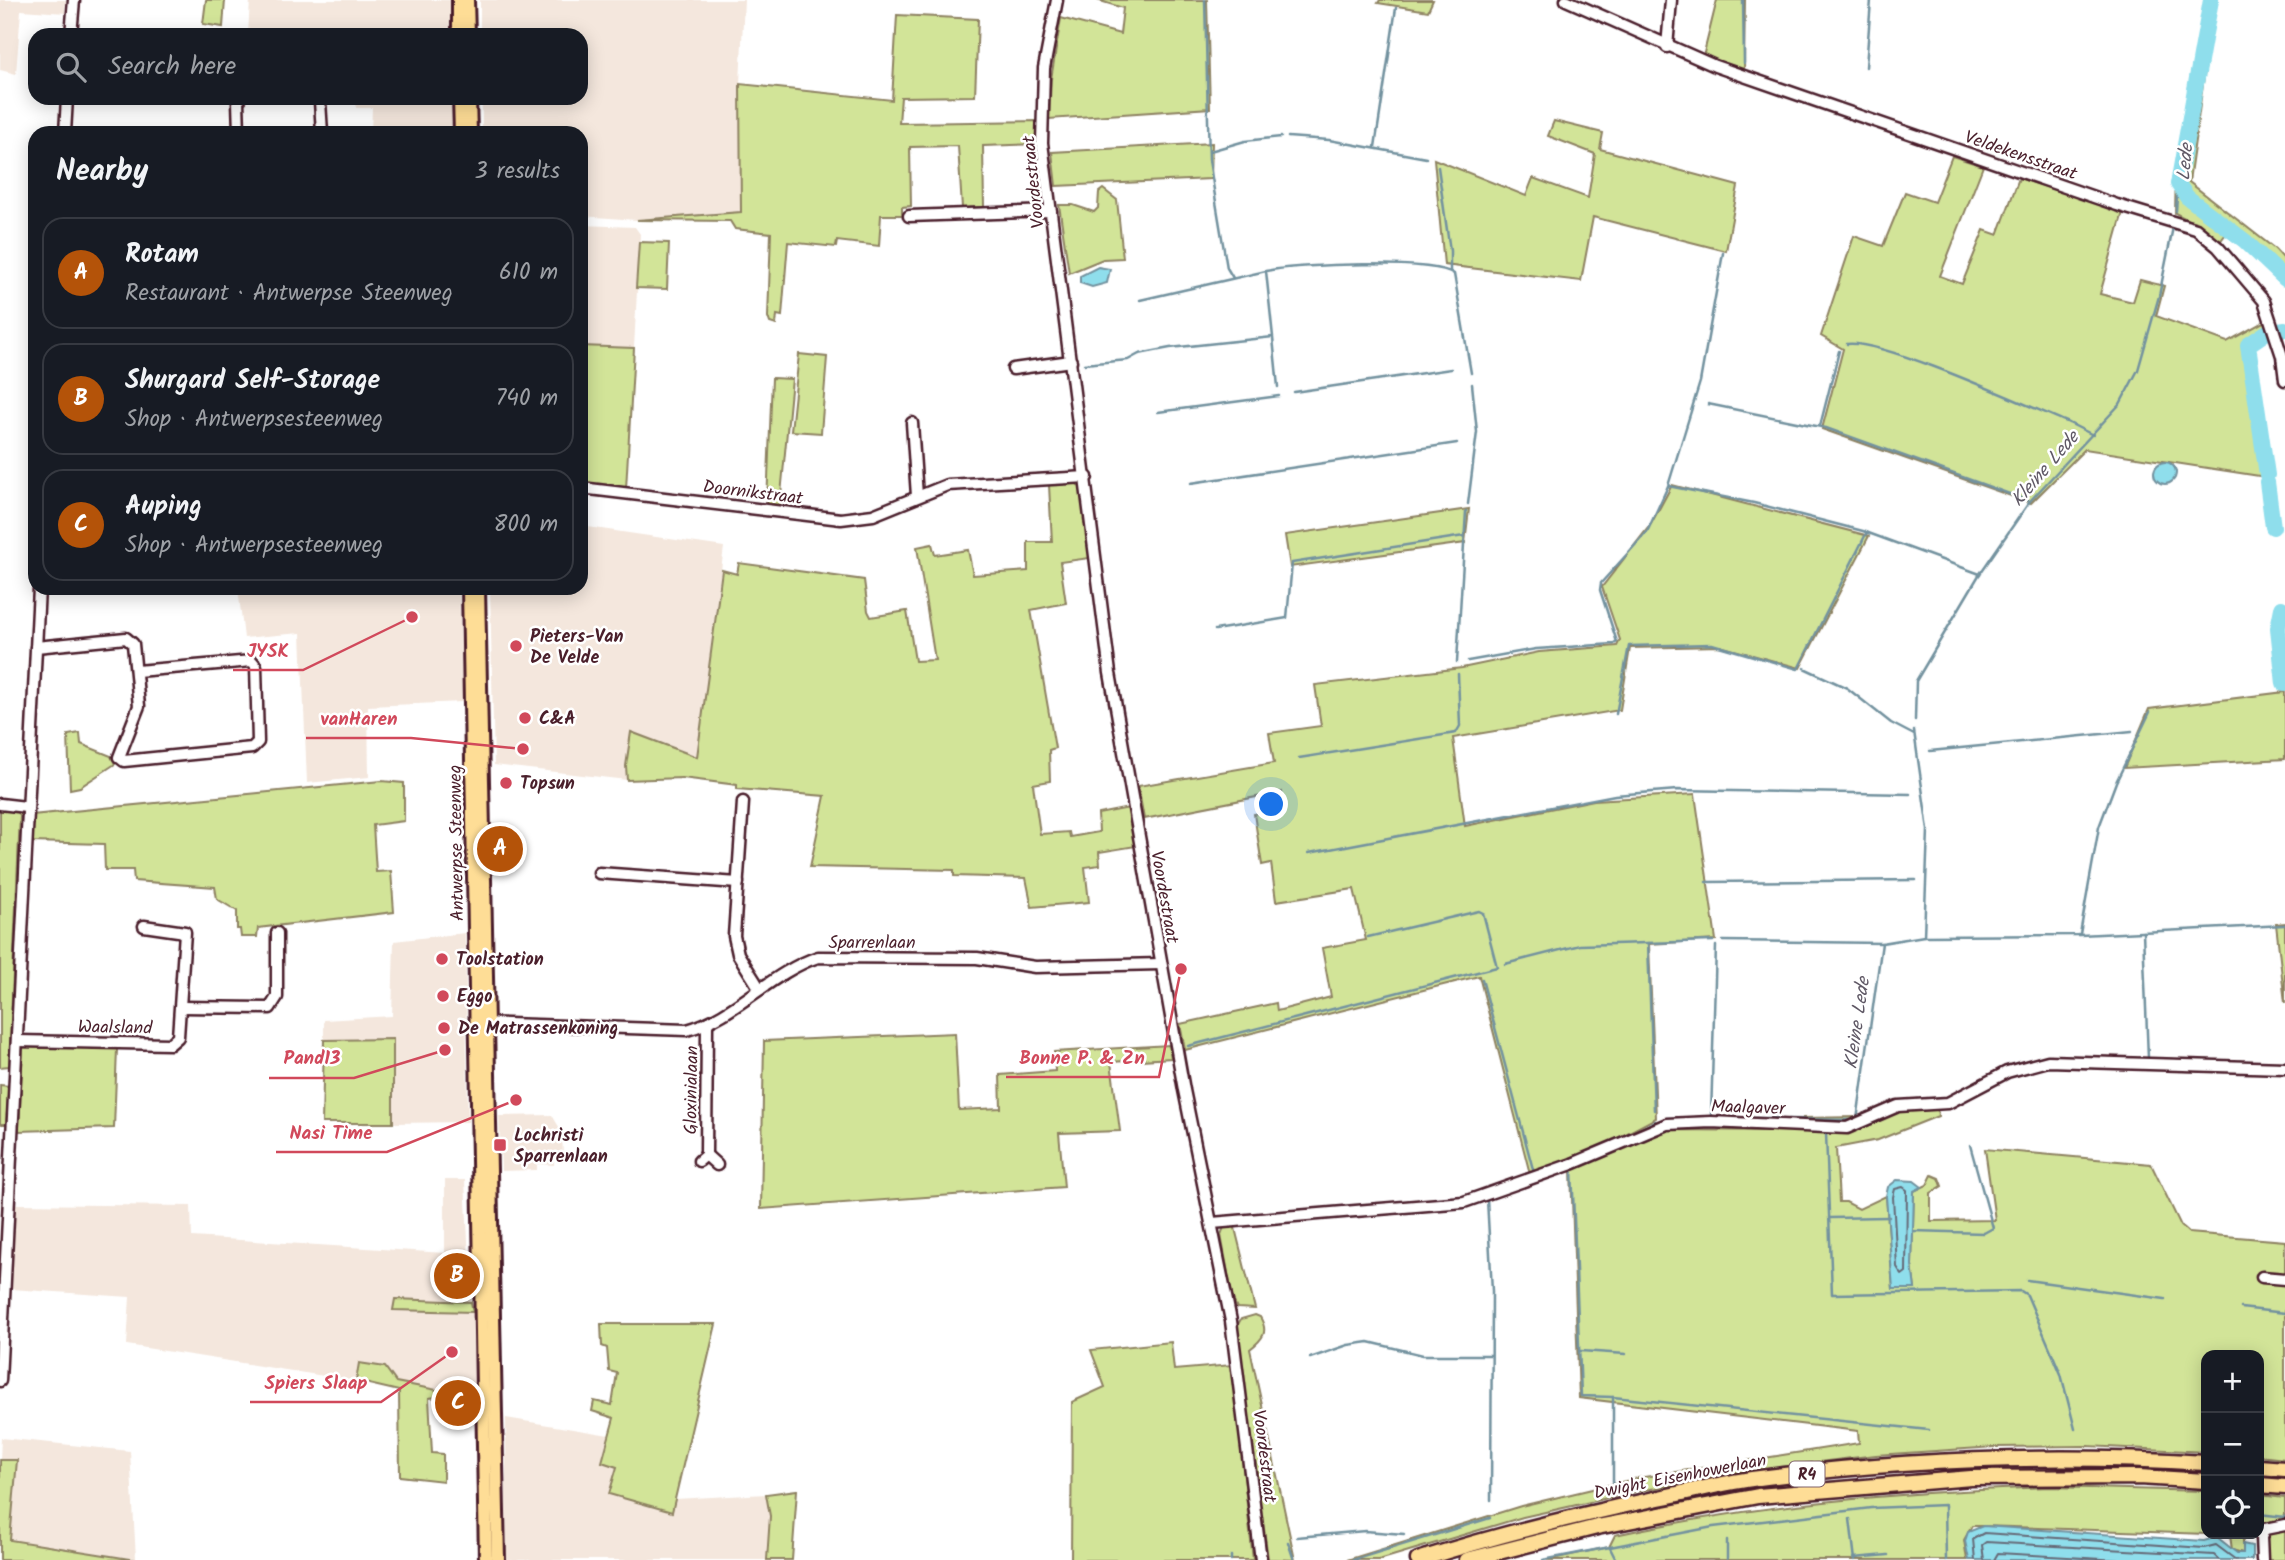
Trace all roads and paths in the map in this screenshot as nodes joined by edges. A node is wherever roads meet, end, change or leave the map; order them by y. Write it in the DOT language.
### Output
graph roads {
  1 [pos="74,0"];
  2 [pos="458,0"];
  3 [pos="467,0"];
  4 [pos="1057,0"];
  5 [pos="1566,0"];
  6 [pos="1671,0"];
  7 [pos="72,28"];
  8 [pos="459,28"];
  9 [pos="468,28"];
  10 [pos="1667,47"];
  11 [pos="67,105"];
  12 [pos="241,105"];
  13 [pos="320,105"];
  14 [pos="460,105"];
  15 [pos="470,105"];
  16 [pos="65,126"];
  17 [pos="239,126"];
  18 [pos="322,126"];
  19 [pos="461,126"];
  20 [pos="470,126"];
  21 [pos="1051,211"];
  22 [pos="909,216"];
  23 [pos="1072,361"];
  24 [pos="1013,369"];
  25 [pos="2285,380"];
  26 [pos="912,423"];
  27 [pos="1087,477"];
  28 [pos="588,489"];
  29 [pos="916,496"];
  30 [pos="39,595"];
  31 [pos="469,595"];
  32 [pos="478,595"];
  33 [pos="36,648"];
  34 [pos="138,671"];
  35 [pos="743,802"];
  36 [pos="0,804"];
  37 [pos="26,807"];
  38 [pos="599,873"];
  39 [pos="738,883"];
  40 [pos="144,926"];
  41 [pos="277,933"];
  42 [pos="1161,964"];
  43 [pos="760,989"];
  44 [pos="181,1007"];
  45 [pos="482,1023"];
  46 [pos="707,1025"];
  47 [pos="18,1041"];
  48 [pos="2285,1068"];
  49 [pos="717,1165"];
  50 [pos="1212,1223"];
  51 [pos="2262,1277"];
  52 [pos="2285,1279"];
  53 [pos="0,1381"];
  54 [pos="489,1418"];
  55 [pos="2201,1463"];
  56 [pos="2264,1467"];
  57 [pos="2285,1469"];
  58 [pos="2201,1480"];
  59 [pos="2264,1485"];
  60 [pos="2285,1487"];
  61 [pos="2285,1525"];
  62 [pos="486,1560"];
  63 [pos="498,1560"];
  64 [pos="1261,1560"];
  65 [pos="1418,1560"];
  66 [pos="1467,1560"];
  67 [pos="2262,1560"];
  1 -- 7 [label="street"];
  2 -- 8 [label="main road"];
  3 -- 9 [label="main road"];
  4 -- 21 [label="street, Voordestraat"];
  5 -- 10 [label="street, Veldekensstraat"];
  6 -- 10 [label="street"];
  10 -- 25 [label="street, Veldekensstraat"];
  11 -- 16 [label="street"];
  12 -- 17 [label="street"];
  13 -- 18 [label="street"];
  14 -- 19 [label="main road"];
  15 -- 20 [label="main road"];
  21 -- 22 [label="street"];
  21 -- 23 [label="street, Voordestraat"];
  23 -- 24 [label="street"];
  23 -- 27 [label="street, Voordestraat"];
  26 -- 29 [label="street"];
  27 -- 29 [label="street, Doornikstraat"];
  27 -- 42 [label="street, Voordestraat"];
  28 -- 29 [label="street, Doornikstraat"];
  30 -- 33 [label="street"];
  31 -- 45 [label="main road, Antwerpse Steenweg"];
  32 -- 45 [label="main road, Antwerpse Steenweg"];
  33 -- 34 [label="street"];
  33 -- 37 [label="street"];
  34 -- 34 [label="street"];
  35 -- 39 [label="street"];
  36 -- 37 [label="street"];
  37 -- 47 [label="street"];
  38 -- 39 [label="street"];
  39 -- 43 [label="street"];
  40 -- 44 [label="street, Waalsland"];
  41 -- 44 [label="street"];
  42 -- 43 [label="street, Sparrenlaan"];
  42 -- 50 [label="street, Voordestraat"];
  43 -- 46 [label="street, Sparrenlaan"];
  44 -- 47 [label="street, Waalsland"];
  45 -- 46 [label="street, Sparrenlaan"];
  45 -- 54 [label="main road, Antwerpse Steenweg"];
  45 -- 54 [label="main road, Antwerpse Steenweg"];
  46 -- 49 [label="street, Gloxinialaan"];
  47 -- 53 [label="street"];
  48 -- 50 [label="street, Maalgaver"];
  50 -- 64 [label="street, Voordestraat"];
  51 -- 52 [label="street"];
  54 -- 62 [label="main road"];
  54 -- 63 [label="main road"];
  55 -- 65 [label="highway, Dwight Eisenhowerlaan / R4"];
  56 -- 57 [label="highway"];
  58 -- 66 [label="highway, Dwight Eisenhowerlaan / R4"];
  59 -- 60 [label="highway"];
  61 -- 67 [label="street"];
}
